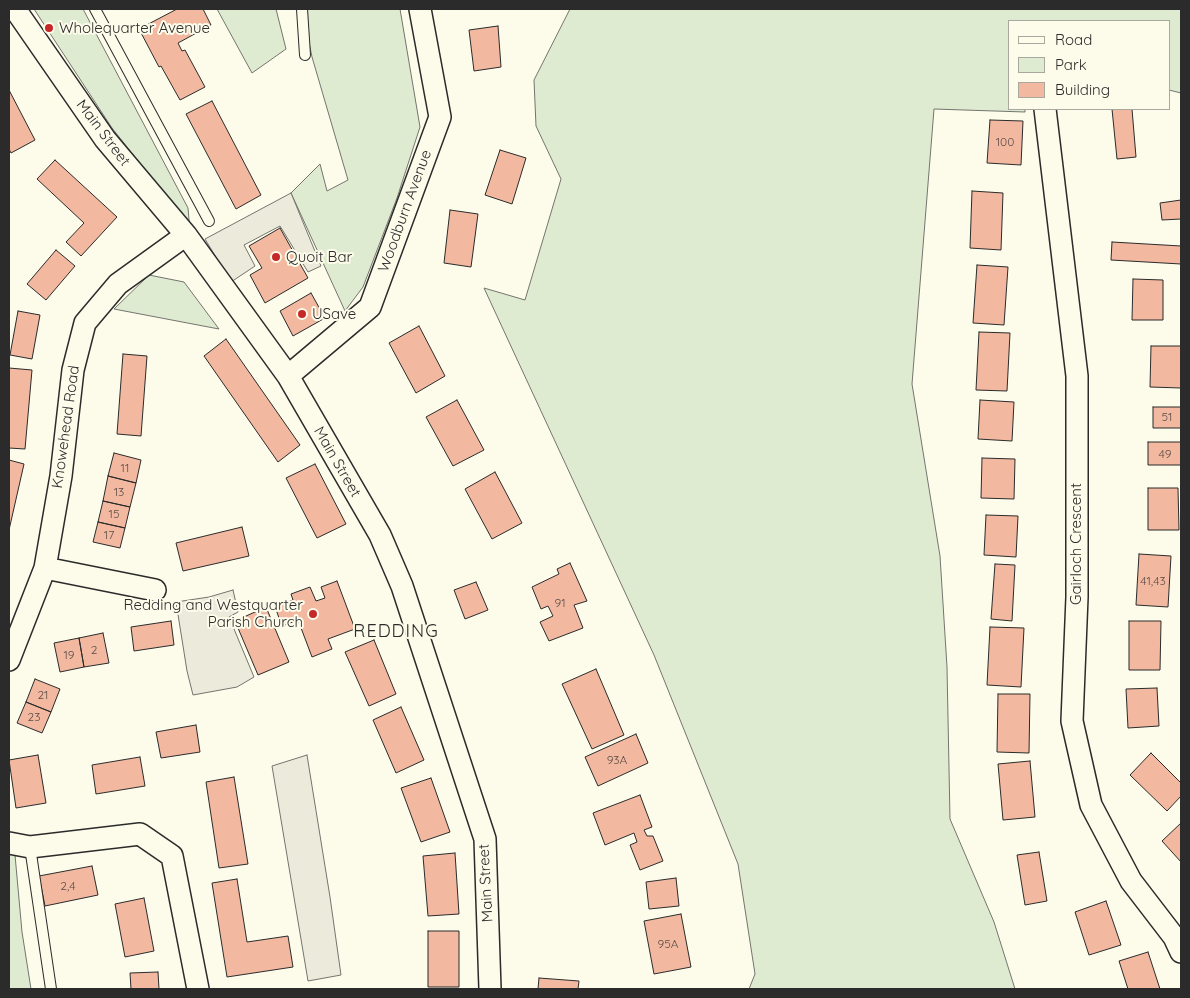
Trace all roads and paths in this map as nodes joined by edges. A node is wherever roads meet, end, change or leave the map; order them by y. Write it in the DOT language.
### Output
graph roads {
  1 [pos="15,9"];
  2 [pos="302,9"];
  3 [pos="420,9"];
  4 [pos="98,10"];
  5 [pos="305,55"];
  6 [pos="1045,110"];
  7 [pos="209,220"];
  8 [pos="186,235"];
  9 [pos="288,376"];
  10 [pos="45,568"];
  11 [pos="155,590"];
  12 [pos="9,660"];
  13 [pos="9,843"];
  14 [pos="30,847"];
  15 [pos="1179,941"];
  16 [pos="52,989"];
  17 [pos="198,989"];
  18 [pos="490,989"];
  1 -- 8 [label="street, Main Street"];
  2 -- 5 [label="lane"];
  3 -- 9 [label="street, Woodburn Avenue"];
  4 -- 7 [label="lane"];
  6 -- 15 [label="street, Gairloch Crescent"];
  8 -- 9 [label="street, Main Street"];
  8 -- 10 [label="street, Knowehead Road"];
  9 -- 18 [label="street, Main Street"];
  10 -- 11 [label="street"];
  10 -- 12 [label="street, Knowehead Road"];
  13 -- 14 [label="street"];
  14 -- 16 [label="lane"];
  14 -- 17 [label="street"];
}
